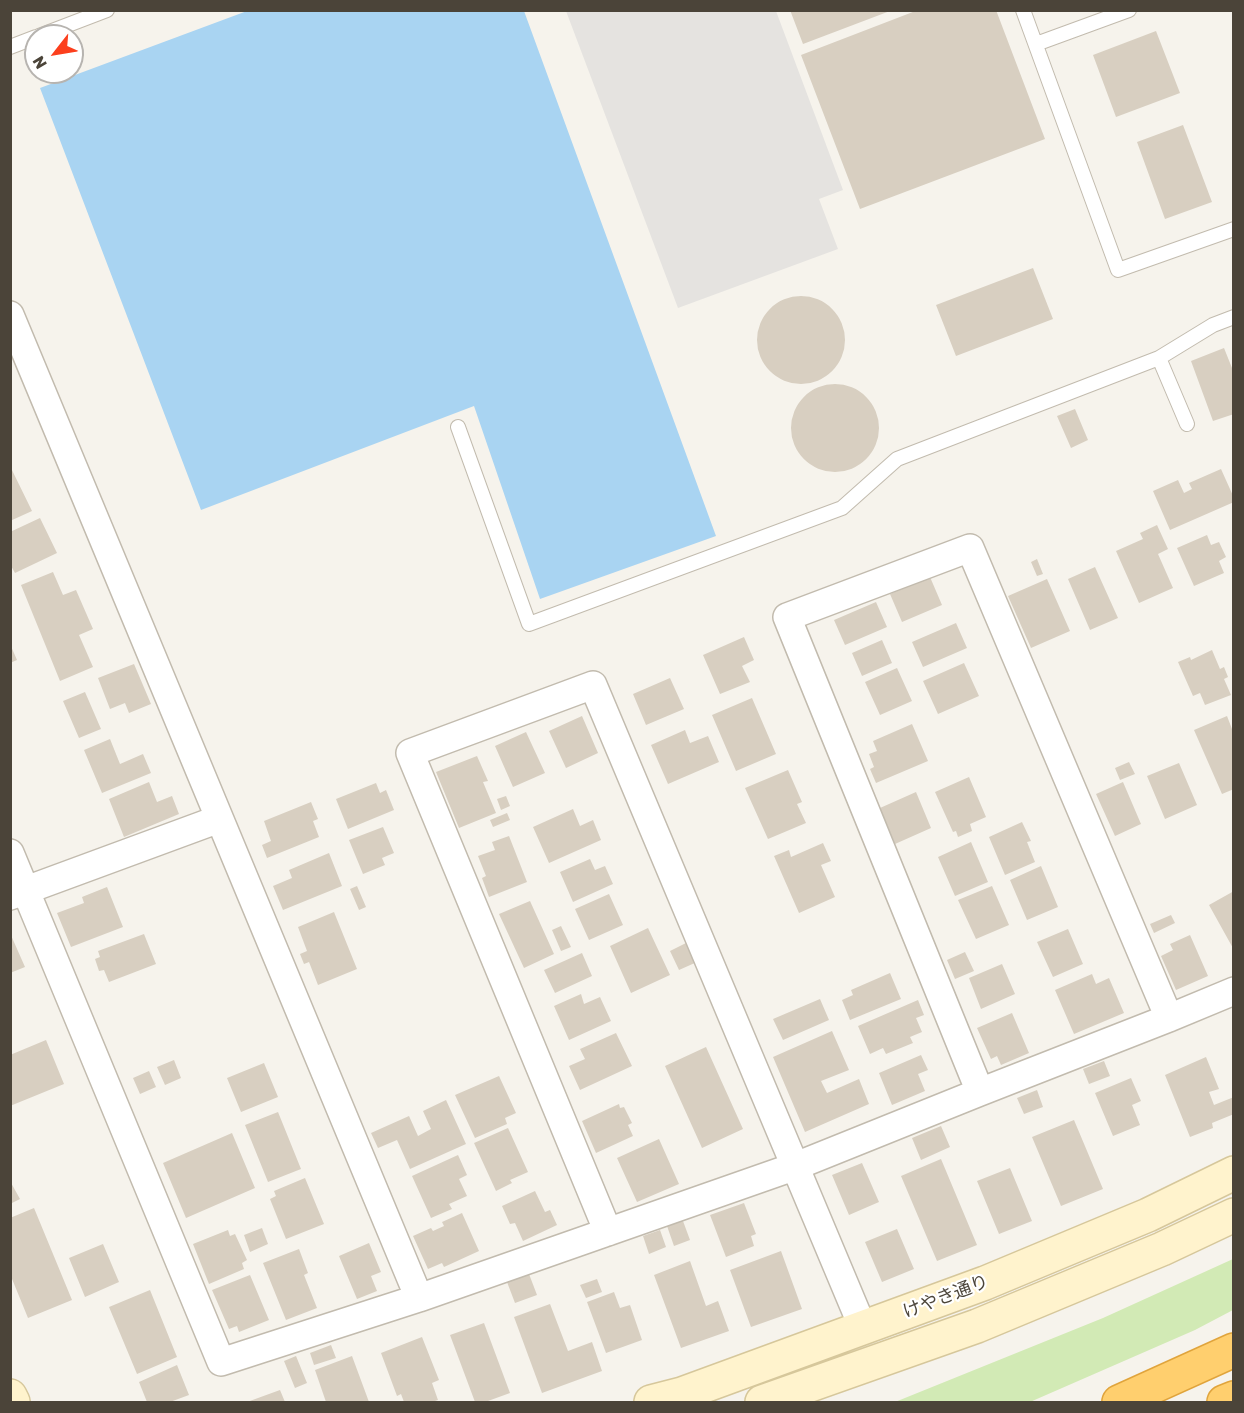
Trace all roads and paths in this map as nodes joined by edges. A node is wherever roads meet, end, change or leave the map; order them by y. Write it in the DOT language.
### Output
graph roads {
  1 [pos="107,10"];
  2 [pos="1023,10"];
  3 [pos="1129,10"];
  4 [pos="71,24"];
  5 [pos="1036,44"];
  6 [pos="1233,229"];
  7 [pos="10,315"];
  8 [pos="1233,316"];
  9 [pos="1159,357"];
  10 [pos="1186,424"];
  11 [pos="458,427"];
  12 [pos="219,819"];
  13 [pos="10,853"];
  14 [pos="18,893"];
  15 [pos="1233,991"];
  16 [pos="1169,1018"];
  17 [pos="980,1092"];
  18 [pos="796,1166"];
  19 [pos="1233,1173"];
  20 [pos="1233,1215"];
  21 [pos="608,1232"];
  22 [pos="419,1298"];
  23 [pos="863,1328"];
  24 [pos="1233,1350"];
  25 [pos="10,1396"];
  26 [pos="1233,1398"];
  27 [pos="13,1402"];
  28 [pos="651,1402"];
  29 [pos="762,1402"];
  30 [pos="1119,1402"];
  31 [pos="1224,1402"];
  1 -- 4 [label="lane"];
  2 -- 5 [label="lane"];
  3 -- 5 [label="lane"];
  5 -- 6 [label="lane"];
  7 -- 12 [label="street"];
  8 -- 9 [label="lane"];
  9 -- 10 [label="lane"];
  9 -- 11 [label="lane"];
  12 -- 14 [label="street"];
  12 -- 22 [label="street"];
  13 -- 14 [label="street"];
  14 -- 22 [label="street"];
  15 -- 16 [label="street"];
  16 -- 17 [label="street"];
  16 -- 17 [label="street"];
  17 -- 18 [label="street"];
  18 -- 21 [label="street"];
  18 -- 21 [label="street"];
  18 -- 23 [label="street"];
  19 -- 23 [label="street, けやき通り"];
  20 -- 29 [label="street, けやき通り"];
  21 -- 22 [label="street"];
  23 -- 28 [label="street, けやき通り"];
  24 -- 30 [label="highway"];
  25 -- 27 [label="street"];
  26 -- 31 [label="highway"];
}
